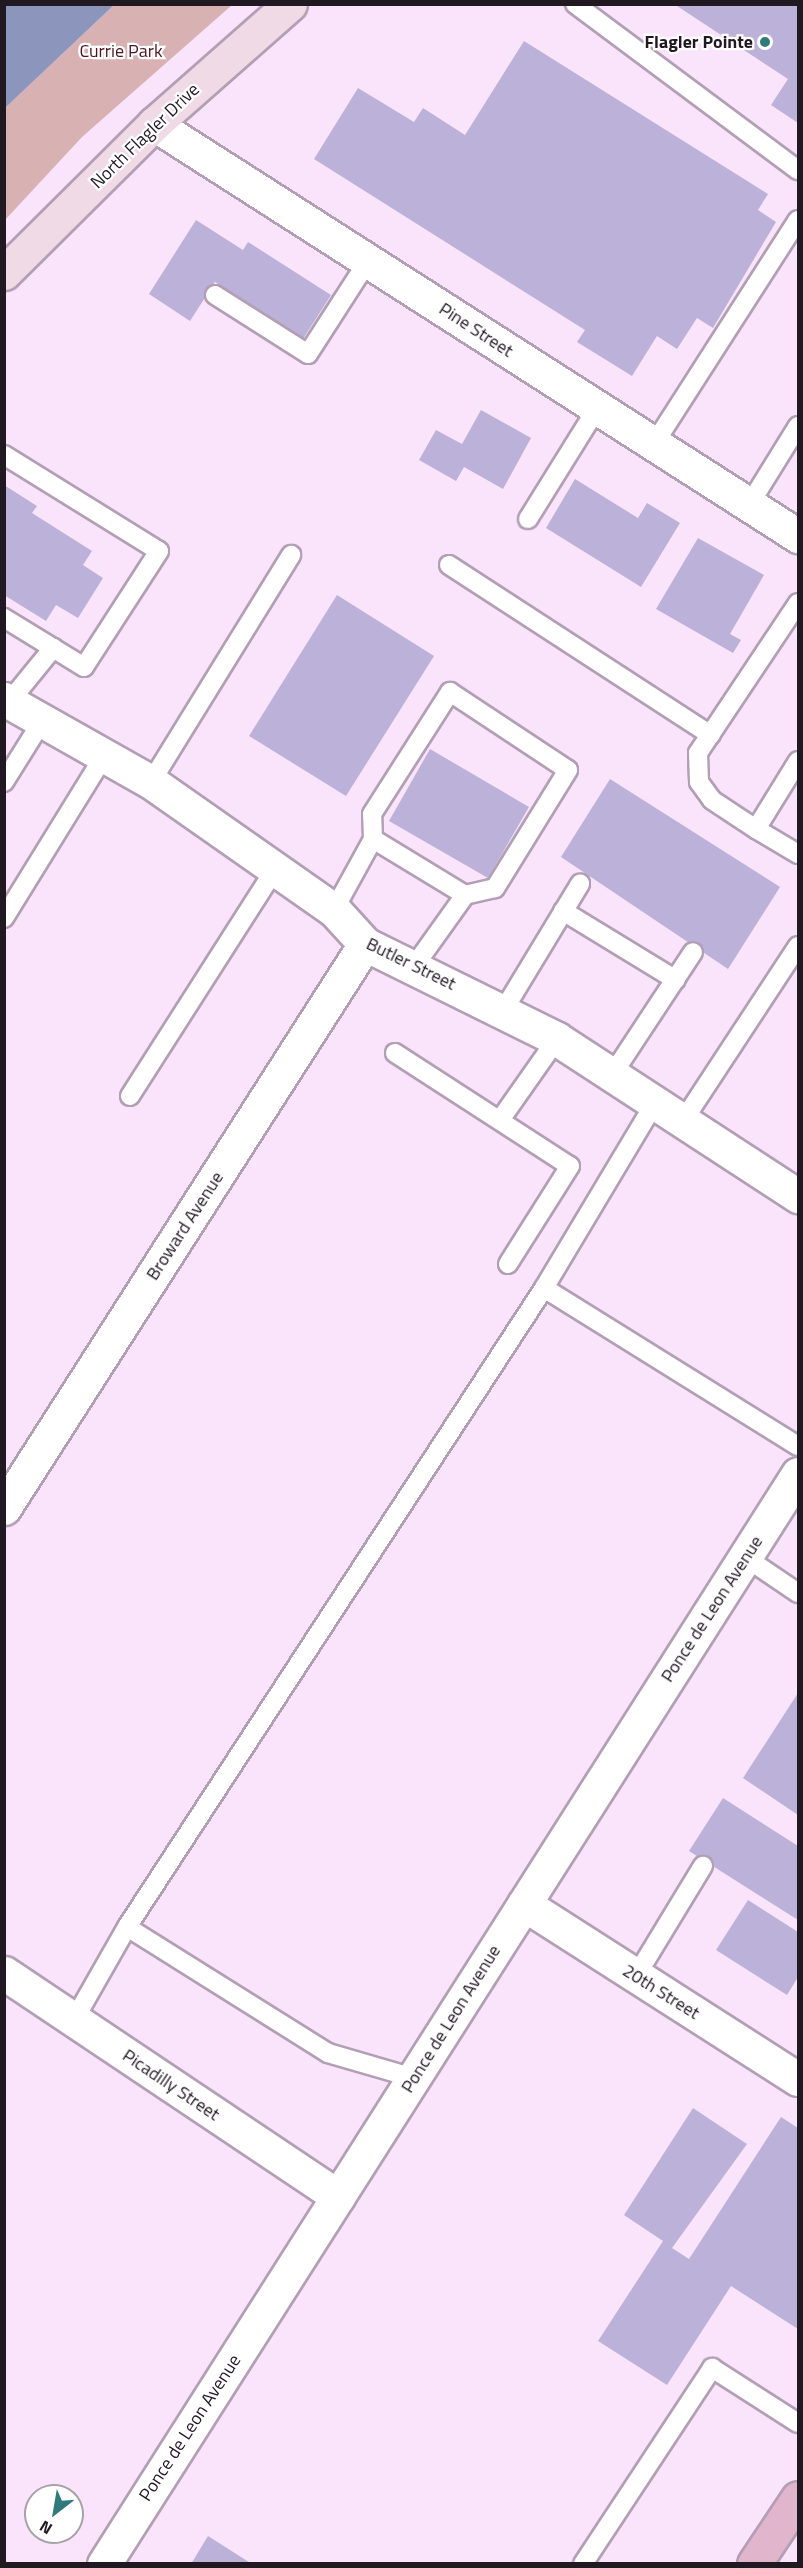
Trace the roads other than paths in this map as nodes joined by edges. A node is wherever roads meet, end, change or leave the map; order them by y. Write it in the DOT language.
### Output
graph roads {
  1 [pos="290,4"];
  2 [pos="575,4"];
  3 [pos="154,124"];
  4 [pos="791,166"];
  5 [pos="798,220"];
  6 [pos="368,261"];
  7 [pos="4,273"];
  8 [pos="215,295"];
  9 [pos="597,408"];
  10 [pos="798,426"];
  11 [pos="654,444"];
  12 [pos="4,455"];
  13 [pos="749,505"];
  14 [pos="528,519"];
  15 [pos="798,536"];
  16 [pos="291,555"];
  17 [pos="449,565"];
  18 [pos="798,603"];
  19 [pos="4,618"];
  20 [pos="53,648"];
  21 [pos="7,700"];
  22 [pos="44,718"];
  23 [pos="711,735"];
  24 [pos="103,758"];
  25 [pos="798,761"];
  26 [pos="4,782"];
  27 [pos="151,782"];
  28 [pos="756,829"];
  29 [pos="373,839"];
  30 [pos="798,854"];
  31 [pos="273,872"];
  32 [pos="580,884"];
  33 [pos="465,896"];
  34 [pos="333,910"];
  35 [pos="563,911"];
  36 [pos="4,918"];
  37 [pos="365,944"];
  38 [pos="798,946"];
  39 [pos="693,952"];
  40 [pos="415,965"];
  41 [pos="676,980"];
  42 [pos="503,1011"];
  43 [pos="558,1039"];
  44 [pos="395,1053"];
  45 [pos="612,1075"];
  46 [pos="130,1096"];
  47 [pos="653,1106"];
  48 [pos="500,1120"];
  49 [pos="681,1124"];
  50 [pos="798,1196"];
  51 [pos="508,1264"];
  52 [pos="544,1288"];
  53 [pos="798,1446"];
  54 [pos="798,1474"];
  55 [pos="4,1508"];
  56 [pos="745,1557"];
  57 [pos="798,1593"];
  58 [pos="703,1866"];
  59 [pos="524,1904"];
  60 [pos="127,1927"];
  61 [pos="4,1973"];
  62 [pos="636,1976"];
  63 [pos="74,2020"];
  64 [pos="414,2078"];
  65 [pos="798,2079"];
  66 [pos="338,2197"];
  67 [pos="798,2423"];
  68 [pos="798,2498"];
  69 [pos="104,2564"];
  70 [pos="583,2564"];
  71 [pos="754,2564"];
  1 -- 3 [label="street, North Flagler Drive"];
  2 -- 4 [label="lane"];
  3 -- 6 [label="street, Pine Street"];
  3 -- 7 [label="street, North Flagler Drive"];
  5 -- 11 [label="lane"];
  6 -- 8 [label="lane"];
  6 -- 9 [label="street, Pine Street"];
  9 -- 11 [label="street, Pine Street"];
  9 -- 14 [label="lane"];
  10 -- 13 [label="lane"];
  11 -- 13 [label="street, Pine Street"];
  12 -- 20 [label="lane"];
  13 -- 15 [label="street, Pine Street"];
  16 -- 27 [label="lane"];
  17 -- 23 [label="lane"];
  18 -- 23 [label="lane"];
  19 -- 20 [label="lane"];
  20 -- 21 [label="lane"];
  21 -- 22 [label="street, Butler Street"];
  22 -- 24 [label="street, Butler Street"];
  22 -- 26 [label="lane"];
  23 -- 28 [label="lane"];
  24 -- 27 [label="street, Butler Street"];
  24 -- 36 [label="lane"];
  25 -- 28 [label="lane"];
  27 -- 31 [label="street, Butler Street"];
  28 -- 30 [label="lane"];
  29 -- 33 [label="lane"];
  29 -- 33 [label="lane"];
  29 -- 34 [label="lane"];
  31 -- 34 [label="street, Butler Street"];
  31 -- 46 [label="lane"];
  32 -- 35 [label="lane"];
  33 -- 40 [label="lane"];
  34 -- 37 [label="street, Butler Street"];
  35 -- 41 [label="lane"];
  35 -- 42 [label="lane"];
  37 -- 40 [label="street, Butler Street"];
  37 -- 55 [label="street, Broward Avenue"];
  38 -- 49 [label="lane"];
  39 -- 41 [label="lane"];
  40 -- 42 [label="street, Butler Street"];
  41 -- 45 [label="lane"];
  42 -- 43 [label="street, Butler Street"];
  43 -- 45 [label="street, Butler Street"];
  43 -- 48 [label="lane"];
  44 -- 48 [label="lane"];
  45 -- 47 [label="street, Butler Street"];
  47 -- 49 [label="street, Butler Street"];
  47 -- 52 [label="lane"];
  48 -- 51 [label="lane"];
  49 -- 50 [label="street, Butler Street"];
  52 -- 53 [label="lane"];
  52 -- 60 [label="lane"];
  54 -- 56 [label="street, Ponce de Leon Avenue"];
  56 -- 57 [label="lane"];
  56 -- 59 [label="street, Ponce de Leon Avenue"];
  58 -- 62 [label="lane"];
  59 -- 62 [label="street, 20th Street"];
  59 -- 64 [label="street, Ponce de Leon Avenue"];
  60 -- 63 [label="lane"];
  60 -- 64 [label="lane"];
  61 -- 63 [label="street, Picadilly Street"];
  62 -- 65 [label="street, 20th Street"];
  63 -- 66 [label="street, Picadilly Street"];
  64 -- 66 [label="street, Ponce de Leon Avenue"];
  66 -- 69 [label="street, Ponce de Leon Avenue"];
  67 -- 70 [label="lane"];
  68 -- 71 [label="main road"];
}
